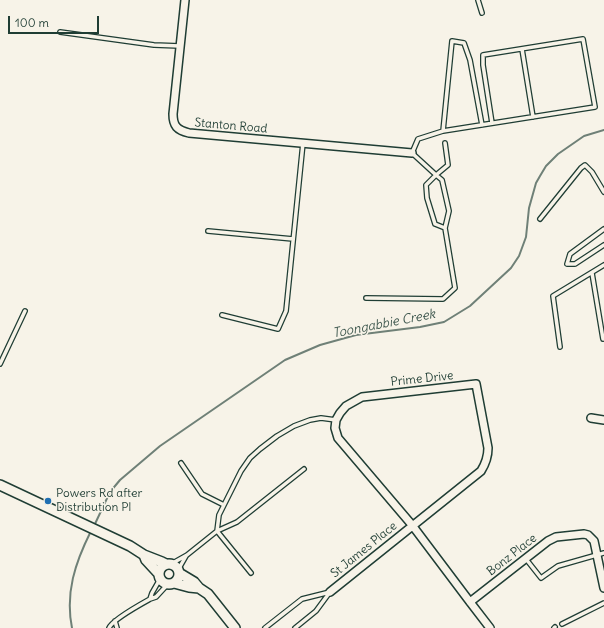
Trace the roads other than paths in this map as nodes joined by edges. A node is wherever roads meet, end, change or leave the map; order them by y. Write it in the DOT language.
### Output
graph roads {
  1 [pos="185,0"];
  2 [pos="478,0"];
  3 [pos="482,14"];
  4 [pos="60,32"];
  5 [pos="180,46"];
  6 [pos="522,49"];
  7 [pos="533,117"];
  8 [pos="492,123"];
  9 [pos="482,125"];
  10 [pos="443,131"];
  11 [pos="303,143"];
  12 [pos="445,143"];
  13 [pos="412,153"];
  14 [pos="436,175"];
  15 [pos="604,192"];
  16 [pos="540,219"];
  17 [pos="445,228"];
  18 [pos="604,229"];
  19 [pos="208,231"];
  20 [pos="293,240"];
  21 [pos="604,246"];
  22 [pos="604,265"];
  23 [pos="592,273"];
  24 [pos="366,298"];
  25 [pos="25,311"];
  26 [pos="222,315"];
  27 [pos="603,339"];
  28 [pos="560,347"];
  29 [pos="0,364"];
  30 [pos="591,418"];
  31 [pos="336,420"];
  32 [pos="604,420"];
  33 [pos="181,463"];
  34 [pos="304,469"];
  35 [pos="0,485"];
  36 [pos="224,505"];
  37 [pos="412,525"];
  38 [pos="217,531"];
  39 [pos="600,553"];
  40 [pos="144,555"];
  41 [pos="187,555"];
  42 [pos="526,558"];
  43 [pos="173,568"];
  44 [pos="602,569"];
  45 [pos="251,572"];
  46 [pos="159,576"];
  47 [pos="171,584"];
  48 [pos="604,585"];
  49 [pos="199,588"];
  50 [pos="330,592"];
  51 [pos="150,599"];
  52 [pos="470,602"];
  53 [pos="604,603"];
  54 [pos="115,621"];
  55 [pos="562,624"];
  56 [pos="109,628"];
  57 [pos="117,628"];
  58 [pos="235,628"];
  59 [pos="265,628"];
  60 [pos="295,628"];
  61 [pos="490,628"];
  1 -- 5 [label="street, Stanton Road"];
  2 -- 3 [label="lane"];
  4 -- 5 [label="lane"];
  5 -- 11 [label="street, Stanton Road"];
  6 -- 7 [label="lane"];
  6 -- 7 [label="lane"];
  6 -- 8 [label="lane"];
  7 -- 8 [label="lane"];
  8 -- 9 [label="lane"];
  9 -- 10 [label="lane"];
  9 -- 10 [label="lane"];
  10 -- 13 [label="lane"];
  11 -- 13 [label="street, Stanton Road"];
  11 -- 20 [label="lane"];
  12 -- 14 [label="lane"];
  13 -- 14 [label="lane"];
  14 -- 17 [label="lane"];
  14 -- 17 [label="lane"];
  15 -- 16 [label="lane"];
  17 -- 24 [label="lane"];
  18 -- 21 [label="lane"];
  19 -- 20 [label="lane"];
  20 -- 26 [label="lane"];
  22 -- 23 [label="lane"];
  23 -- 27 [label="lane"];
  23 -- 28 [label="lane"];
  25 -- 29 [label="lane"];
  30 -- 32 [label="street"];
  31 -- 36 [label="lane"];
  31 -- 37 [label="street"];
  31 -- 37 [label="street, Prime Drive"];
  33 -- 36 [label="lane"];
  34 -- 38 [label="lane"];
  35 -- 40 [label="street"];
  36 -- 38 [label="lane"];
  37 -- 50 [label="street, St James Place"];
  37 -- 52 [label="street"];
  38 -- 41 [label="lane"];
  38 -- 45 [label="lane"];
  39 -- 42 [label="lane"];
  39 -- 42 [label="street, Bonz Place"];
  39 -- 44 [label="street, Bonz Place"];
  40 -- 43 [label="street"];
  40 -- 46 [label="street"];
  41 -- 43 [label="lane"];
  41 -- 43 [label="lane"];
  42 -- 52 [label="street, Bonz Place"];
  43 -- 46 [label="street"];
  43 -- 47 [label="street"];
  43 -- 49 [label="street"];
  44 -- 48 [label="street, Bonz Place"];
  46 -- 47 [label="street"];
  46 -- 51 [label="lane"];
  47 -- 49 [label="street"];
  47 -- 51 [label="lane"];
  49 -- 58 [label="street"];
  50 -- 59 [label="lane"];
  50 -- 60 [label="lane"];
  51 -- 54 [label="lane"];
  52 -- 61 [label="street"];
  53 -- 55 [label="lane"];
  54 -- 56 [label="lane"];
  54 -- 57 [label="lane"];
}
